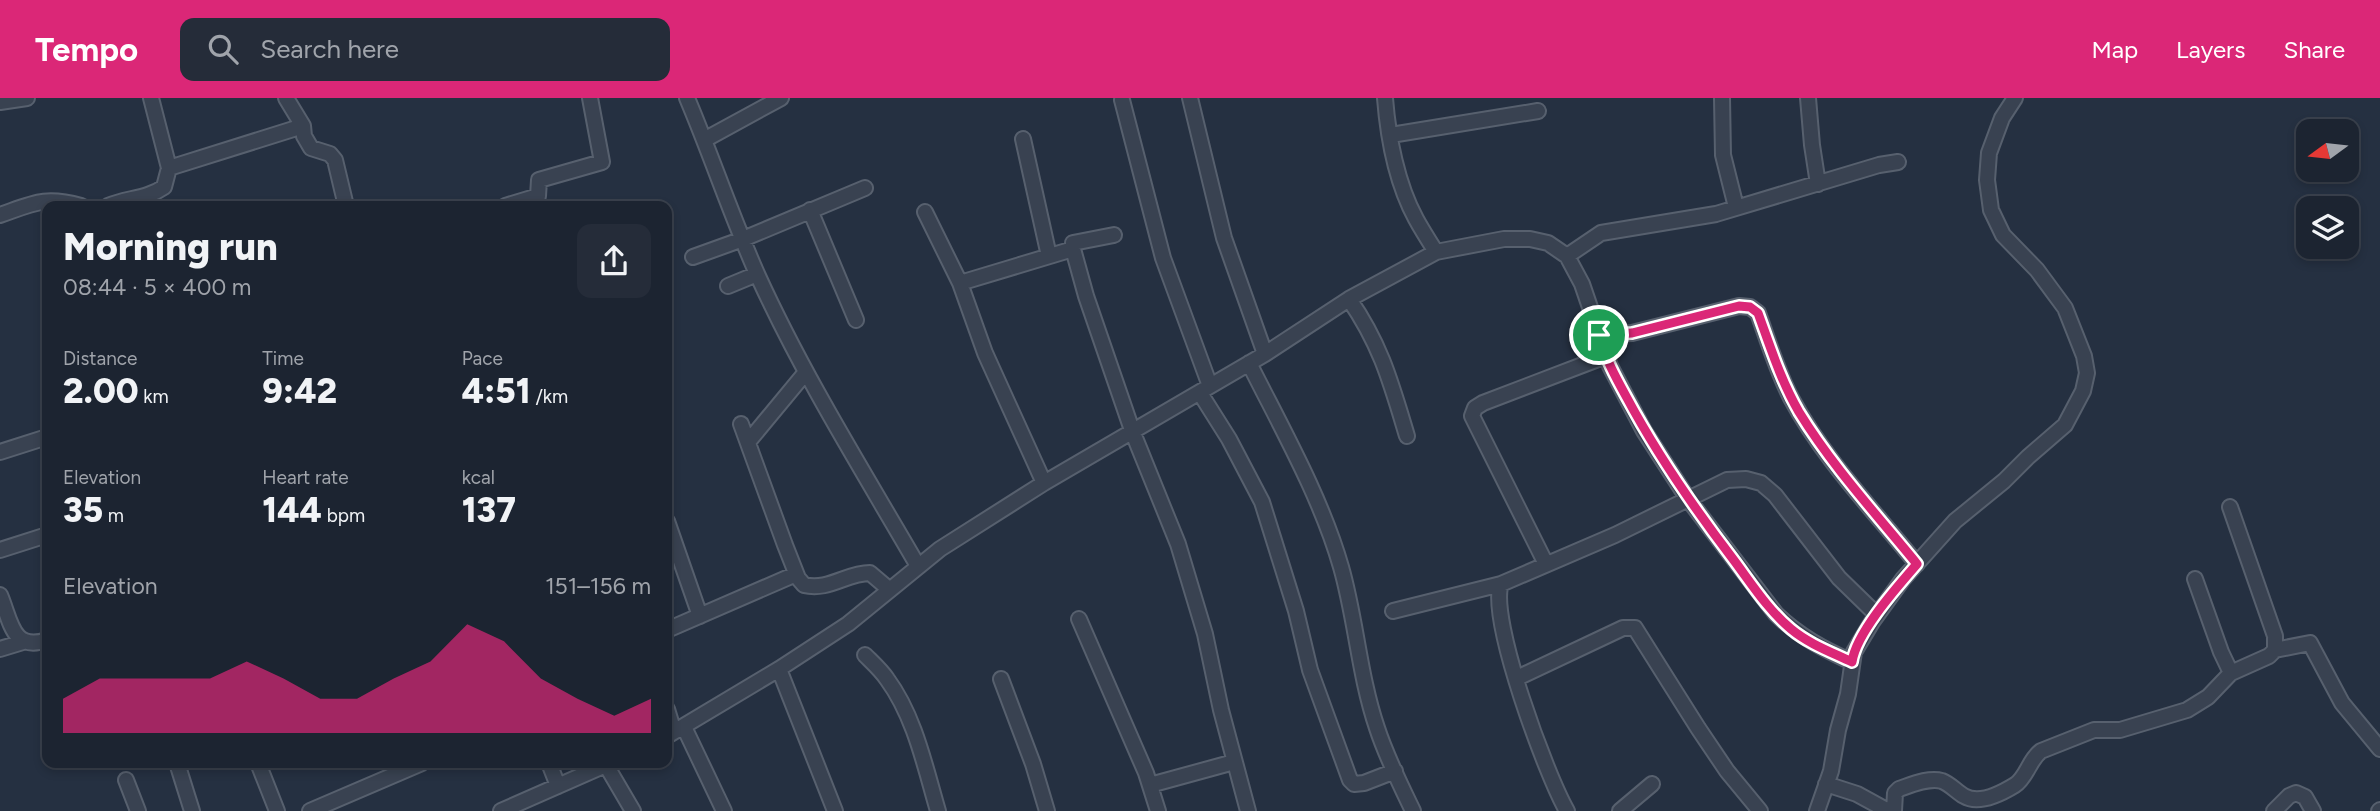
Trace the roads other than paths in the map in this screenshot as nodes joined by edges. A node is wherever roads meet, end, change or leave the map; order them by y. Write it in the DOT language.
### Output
graph roads {
  1 [pos="27,98"];
  2 [pos="150,98"];
  3 [pos="286,98"];
  4 [pos="590,98"];
  5 [pos="687,98"];
  6 [pos="782,98"];
  7 [pos="1190,98"];
  8 [pos="1385,98"];
  9 [pos="1723,98"];
  10 [pos="1808,98"];
  11 [pos="2015,98"];
  12 [pos="1122,100"];
  13 [pos="0,102"];
  14 [pos="1538,111"];
  15 [pos="303,126"];
  16 [pos="1391,135"];
  17 [pos="1023,139"];
  18 [pos="704,140"];
  19 [pos="1898,162"];
  20 [pos="169,168"];
  21 [pos="1818,184"];
  22 [pos="865,188"];
  23 [pos="42,201"];
  24 [pos="44,201"];
  25 [pos="61,201"];
  26 [pos="122,201"];
  27 [pos="345,201"];
  28 [pos="540,201"];
  29 [pos="1736,207"];
  30 [pos="810,210"];
  31 [pos="925,212"];
  32 [pos="0,214"];
  33 [pos="1114,235"];
  34 [pos="743,239"];
  35 [pos="1073,248"];
  36 [pos="1436,252"];
  37 [pos="1049,256"];
  38 [pos="1567,256"];
  39 [pos="693,257"];
  40 [pos="757,274"];
  41 [pos="960,284"];
  42 [pos="728,286"];
  43 [pos="1349,299"];
  44 [pos="856,320"];
  45 [pos="1599,335"];
  46 [pos="1265,354"];
  47 [pos="1606,356"];
  48 [pos="1249,363"];
  49 [pos="807,372"];
  50 [pos="1205,389"];
  51 [pos="741,424"];
  52 [pos="1133,433"];
  53 [pos="1407,436"];
  54 [pos="42,439"];
  55 [pos="748,442"];
  56 [pos="0,452"];
  57 [pos="1044,483"];
  58 [pos="1688,499"];
  59 [pos="2230,507"];
  60 [pos="672,536"];
  61 [pos="42,537"];
  62 [pos="0,550"];
  63 [pos="1546,564"];
  64 [pos="1917,564"];
  65 [pos="918,566"];
  66 [pos="796,573"];
  67 [pos="2195,579"];
  68 [pos="1501,584"];
  69 [pos="890,590"];
  70 [pos="0,596"];
  71 [pos="1393,611"];
  72 [pos="1877,615"];
  73 [pos="700,616"];
  74 [pos="1079,619"];
  75 [pos="672,628"];
  76 [pos="42,641"];
  77 [pos="23,642"];
  78 [pos="0,649"];
  79 [pos="2275,650"];
  80 [pos="865,655"];
  81 [pos="1852,662"];
  82 [pos="779,669"];
  83 [pos="2231,673"];
  84 [pos="1001,678"];
  85 [pos="1517,678"];
  86 [pos="675,732"];
  87 [pos="2380,749"];
  88 [pos="1234,762"];
  89 [pos="179,768"];
  90 [pos="260,768"];
  91 [pos="401,768"];
  92 [pos="551,768"];
  93 [pos="599,768"];
  94 [pos="610,768"];
  95 [pos="1395,771"];
  96 [pos="126,780"];
  97 [pos="1652,784"];
  98 [pos="1826,784"];
  99 [pos="1150,785"];
  100 [pos="558,786"];
  101 [pos="138,811"];
  102 [pos="192,811"];
  103 [pos="277,811"];
  104 [pos="310,811"];
  105 [pos="501,811"];
  106 [pos="633,811"];
  107 [pos="724,811"];
  108 [pos="835,811"];
  109 [pos="938,811"];
  110 [pos="1047,811"];
  111 [pos="1158,811"];
  112 [pos="1248,811"];
  113 [pos="1413,811"];
  114 [pos="1567,811"];
  115 [pos="1620,811"];
  116 [pos="1760,811"];
  117 [pos="1817,811"];
  118 [pos="1888,811"];
  119 [pos="1894,811"];
  120 [pos="2274,811"];
  121 [pos="2313,811"];
  1 -- 13 [label="street"];
  2 -- 20 [label="street"];
  3 -- 15 [label="street"];
  4 -- 28 [label="street"];
  5 -- 18 [label="street"];
  6 -- 18 [label="street"];
  7 -- 46 [label="street"];
  8 -- 16 [label="street"];
  9 -- 29 [label="street"];
  10 -- 21 [label="street"];
  11 -- 64 [label="street"];
  12 -- 50 [label="street"];
  14 -- 16 [label="street"];
  15 -- 20 [label="street"];
  15 -- 27 [label="street"];
  16 -- 36 [label="street"];
  17 -- 37 [label="street"];
  18 -- 34 [label="street"];
  19 -- 21 [label="street"];
  20 -- 26 [label="street"];
  21 -- 29 [label="street"];
  22 -- 30 [label="street"];
  23 -- 32 [label="street"];
  24 -- 25 [label="street"];
  29 -- 38 [label="street"];
  30 -- 34 [label="street"];
  30 -- 44 [label="street"];
  31 -- 41 [label="street"];
  33 -- 35 [label="street"];
  34 -- 39 [label="street"];
  34 -- 40 [label="street"];
  35 -- 37 [label="street"];
  35 -- 52 [label="street"];
  36 -- 38 [label="street"];
  36 -- 43 [label="street"];
  37 -- 41 [label="street"];
  38 -- 45 [label="street"];
  40 -- 42 [label="street"];
  40 -- 49 [label="street"];
  41 -- 57 [label="street"];
  43 -- 46 [label="street"];
  43 -- 53 [label="street"];
  45 -- 47 [label="street"];
  45 -- 64 [label="street"];
  46 -- 48 [label="street"];
  47 -- 58 [label="street"];
  47 -- 63 [label="street"];
  48 -- 50 [label="street"];
  48 -- 95 [label="street"];
  49 -- 55 [label="street"];
  49 -- 65 [label="street"];
  50 -- 52 [label="street"];
  50 -- 95 [label="street"];
  51 -- 55 [label="street"];
  52 -- 57 [label="street"];
  52 -- 88 [label="street"];
  54 -- 56 [label="street"];
  55 -- 66 [label="street"];
  57 -- 65 [label="street"];
  58 -- 63 [label="street"];
  58 -- 72 [label="street"];
  58 -- 81 [label="street"];
  59 -- 79 [label="street"];
  60 -- 73 [label="street"];
  61 -- 62 [label="street"];
  63 -- 68 [label="street"];
  64 -- 72 [label="street"];
  65 -- 69 [label="street"];
  66 -- 69 [label="street"];
  66 -- 73 [label="street"];
  67 -- 83 [label="street"];
  68 -- 71 [label="street"];
  68 -- 85 [label="street"];
  69 -- 82 [label="street"];
  70 -- 77 [label="street"];
  72 -- 81 [label="street"];
  73 -- 75 [label="street"];
  74 -- 99 [label="street"];
  76 -- 77 [label="street"];
  77 -- 78 [label="street"];
  79 -- 83 [label="street"];
  79 -- 87 [label="street"];
  80 -- 109 [label="street"];
  81 -- 98 [label="street"];
  82 -- 86 [label="street"];
  82 -- 108 [label="street"];
  83 -- 119 [label="street"];
  84 -- 110 [label="street"];
  85 -- 114 [label="street"];
  85 -- 116 [label="street"];
  86 -- 107 [label="street"];
  88 -- 99 [label="street"];
  88 -- 112 [label="street"];
  89 -- 102 [label="street"];
  90 -- 103 [label="street"];
  91 -- 104 [label="street"];
  92 -- 100 [label="street"];
  93 -- 100 [label="street"];
  94 -- 106 [label="street"];
  95 -- 113 [label="street"];
  96 -- 101 [label="street"];
  97 -- 115 [label="street"];
  98 -- 117 [label="street"];
  98 -- 118 [label="street"];
  99 -- 111 [label="street"];
  100 -- 105 [label="street"];
  120 -- 121 [label="street"];
}
